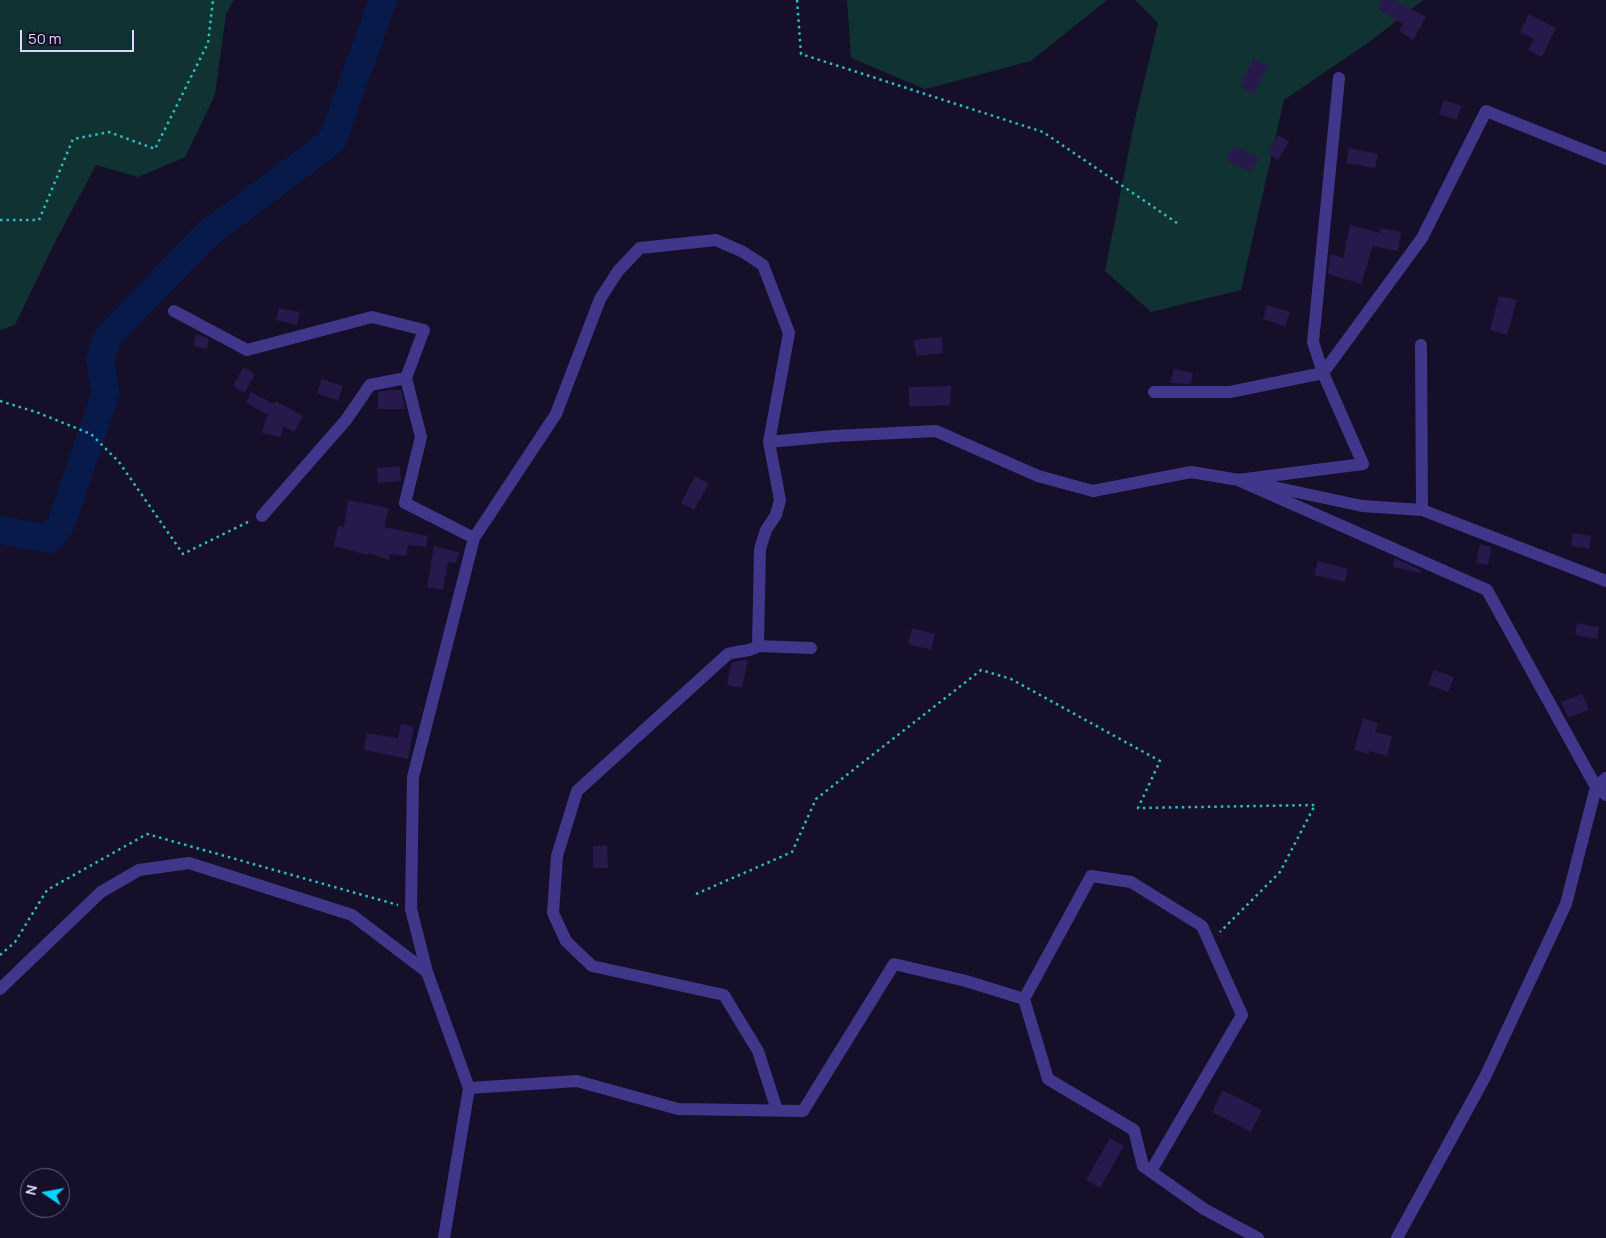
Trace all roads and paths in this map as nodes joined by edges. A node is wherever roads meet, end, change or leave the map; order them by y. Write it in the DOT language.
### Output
graph roads {
  1 [pos="213,0"];
  2 [pos="797,0"];
  3 [pos="1339,78"];
  4 [pos="1606,159"];
  5 [pos="0,220"];
  6 [pos="1177,223"];
  7 [pos="174,311"];
  8 [pos="1421,345"];
  9 [pos="1323,373"];
  10 [pos="406,378"];
  11 [pos="1154,392"];
  12 [pos="0,401"];
  13 [pos="768,442"];
  14 [pos="1238,480"];
  15 [pos="1422,510"];
  16 [pos="262,516"];
  17 [pos="474,538"];
  18 [pos="1606,582"];
  19 [pos="758,646"];
  20 [pos="811,648"];
  21 [pos="1606,778"];
  22 [pos="1601,791"];
  23 [pos="696,894"];
  24 [pos="1209,943"];
  25 [pos="427,972"];
  26 [pos="0,989"];
  27 [pos="1024,999"];
  28 [pos="469,1088"];
  29 [pos="777,1110"];
  30 [pos="1151,1171"];
  31 [pos="444,1238"];
  32 [pos="1258,1238"];
  33 [pos="1397,1238"];
  1 -- 5 [label="path"];
  2 -- 6 [label="path"];
  3 -- 9 [label="street"];
  4 -- 9 [label="street"];
  7 -- 10 [label="street"];
  8 -- 15 [label="street"];
  9 -- 11 [label="street"];
  9 -- 14 [label="street"];
  10 -- 16 [label="street"];
  10 -- 17 [label="street"];
  12 -- 16 [label="path"];
  13 -- 14 [label="street"];
  13 -- 17 [label="street"];
  13 -- 19 [label="street"];
  14 -- 15 [label="street"];
  14 -- 22 [label="street"];
  15 -- 18 [label="street"];
  17 -- 25 [label="street"];
  19 -- 20 [label="street"];
  19 -- 29 [label="street"];
  21 -- 22 [label="street"];
  22 -- 33 [label="street"];
  23 -- 24 [label="path"];
  24 -- 27 [label="street"];
  24 -- 30 [label="street"];
  25 -- 26 [label="street"];
  25 -- 28 [label="street"];
  27 -- 29 [label="street"];
  27 -- 30 [label="street"];
  28 -- 29 [label="street"];
  28 -- 31 [label="street"];
  30 -- 32 [label="street"];
}
